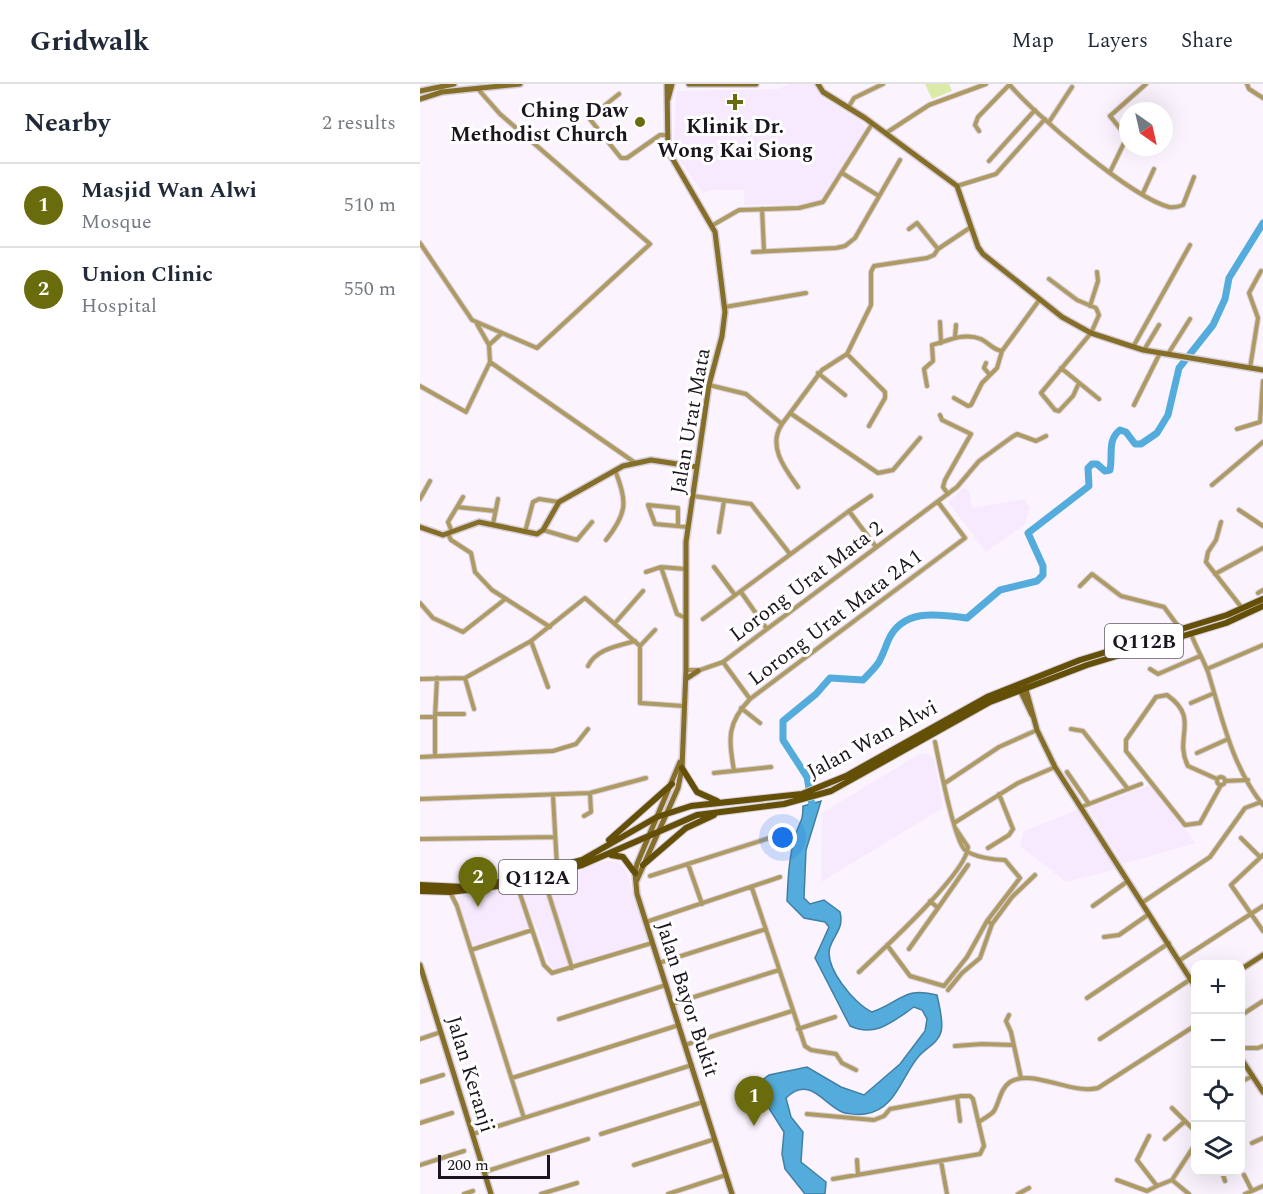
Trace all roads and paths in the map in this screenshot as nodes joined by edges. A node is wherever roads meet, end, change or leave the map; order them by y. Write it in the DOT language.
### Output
graph roads {
  1 [pos="454,84"];
  2 [pos="520,84"];
  3 [pos="667,84"];
  4 [pos="672,84"];
  5 [pos="689,84"];
  6 [pos="756,84"];
  7 [pos="818,84"];
  8 [pos="881,84"];
  9 [pos="986,84"];
  10 [pos="1146,84"];
  11 [pos="1247,84"];
  12 [pos="1009,85"];
  13 [pos="1072,87"];
  14 [pos="478,89"];
  15 [pos="420,91"];
  16 [pos="620,94"];
  17 [pos="1263,98"];
  18 [pos="420,99"];
  19 [pos="668,99"];
  20 [pos="848,108"];
  21 [pos="1035,110"];
  22 [pos="1047,121"];
  23 [pos="872,124"];
  24 [pos="979,131"];
  25 [pos="885,133"];
  26 [pos="666,135"];
  27 [pos="900,160"];
  28 [pos="989,161"];
  29 [pos="1154,169"];
  30 [pos="1110,172"];
  31 [pos="842,173"];
  32 [pos="1194,177"];
  33 [pos="957,186"];
  34 [pos="1143,193"];
  35 [pos="879,196"];
  36 [pos="762,209"];
  37 [pos="713,225"];
  38 [pos="972,226"];
  39 [pos="909,229"];
  40 [pos="420,243"];
  41 [pos="1190,245"];
  42 [pos="938,249"];
  43 [pos="764,251"];
  44 [pos="753,252"];
  45 [pos="1261,270"];
  46 [pos="1097,272"];
  47 [pos="1049,279"];
  48 [pos="806,293"];
  49 [pos="1040,299"];
  50 [pos="1090,306"];
  51 [pos="725,307"];
  52 [pos="1190,319"];
  53 [pos="940,322"];
  54 [pos="476,323"];
  55 [pos="956,325"];
  56 [pos="1160,325"];
  57 [pos="1091,333"];
  58 [pos="501,334"];
  59 [pos="955,337"];
  60 [pos="941,343"];
  61 [pos="489,345"];
  62 [pos="1132,347"];
  63 [pos="1143,350"];
  64 [pos="1002,351"];
  65 [pos="1160,353"];
  66 [pos="847,354"];
  67 [pos="1168,354"];
  68 [pos="490,362"];
  69 [pos="986,363"];
  70 [pos="1061,368"];
  71 [pos="1250,369"];
  72 [pos="1263,370"];
  73 [pos="818,374"];
  74 [pos="990,375"];
  75 [pos="1263,381"];
  76 [pos="1080,383"];
  77 [pos="709,385"];
  78 [pos="420,386"];
  79 [pos="927,386"];
  80 [pos="845,395"];
  81 [pos="954,398"];
  82 [pos="1099,399"];
  83 [pos="1134,405"];
  84 [pos="790,412"];
  85 [pos="940,415"];
  86 [pos="782,424"];
  87 [pos="869,426"];
  88 [pos="1237,429"];
  89 [pos="1046,436"];
  90 [pos="920,438"];
  91 [pos="1263,442"];
  92 [pos="634,462"];
  93 [pos="697,467"];
  94 [pos="615,470"];
  95 [pos="430,482"];
  96 [pos="1212,484"];
  97 [pos="798,487"];
  98 [pos="948,494"];
  99 [pos="693,496"];
  100 [pos="871,496"];
  101 [pos="463,497"];
  102 [pos="420,499"];
  103 [pos="498,499"];
  104 [pos="724,501"];
  105 [pos="559,502"];
  106 [pos="938,502"];
  107 [pos="457,507"];
  108 [pos="1239,510"];
  109 [pos="495,511"];
  110 [pos="849,511"];
  111 [pos="592,522"];
  112 [pos="1221,522"];
  113 [pos="493,524"];
  114 [pos="678,526"];
  115 [pos="1263,526"];
  116 [pos="420,527"];
  117 [pos="688,527"];
  118 [pos="543,530"];
  119 [pos="525,532"];
  120 [pos="719,532"];
  121 [pos="450,533"];
  122 [pos="606,540"];
  123 [pos="876,547"];
  124 [pos="1263,548"];
  125 [pos="790,554"];
  126 [pos="660,567"];
  127 [pos="714,567"];
  128 [pos="685,569"];
  129 [pos="646,572"];
  130 [pos="1215,574"];
  131 [pos="1080,586"];
  132 [pos="1263,590"];
  133 [pos="643,591"];
  134 [pos="741,592"];
  135 [pos="1258,592"];
  136 [pos="735,596"];
  137 [pos="1263,599"];
  138 [pos="504,600"];
  139 [pos="420,603"];
  140 [pos="1263,606"];
  141 [pos="1242,609"];
  142 [pos="686,618"];
  143 [pos="703,619"];
  144 [pos="615,623"];
  145 [pos="550,627"];
  146 [pos="767,629"];
  147 [pos="655,630"];
  148 [pos="1181,630"];
  149 [pos="1191,634"];
  150 [pos="531,641"];
  151 [pos="635,641"];
  152 [pos="1263,645"];
  153 [pos="640,646"];
  154 [pos="1200,656"];
  155 [pos="723,662"];
  156 [pos="588,666"];
  157 [pos="1150,669"];
  158 [pos="1207,669"];
  159 [pos="686,670"];
  160 [pos="698,670"];
  161 [pos="437,678"];
  162 [pos="465,678"];
  163 [pos="420,679"];
  164 [pos="686,679"];
  165 [pos="548,687"];
  166 [pos="1022,687"];
  167 [pos="1212,694"];
  168 [pos="750,699"];
  169 [pos="1191,703"];
  170 [pos="683,706"];
  171 [pos="741,708"];
  172 [pos="474,710"];
  173 [pos="464,714"];
  174 [pos="435,715"];
  175 [pos="420,717"];
  176 [pos="760,723"];
  177 [pos="941,728"];
  178 [pos="588,729"];
  179 [pos="1071,729"];
  180 [pos="1037,730"];
  181 [pos="924,739"];
  182 [pos="1228,739"];
  183 [pos="935,742"];
  184 [pos="1197,753"];
  185 [pos="435,756"];
  186 [pos="420,757"];
  187 [pos="681,765"];
  188 [pos="771,767"];
  189 [pos="1055,767"];
  190 [pos="734,771"];
  191 [pos="1067,772"];
  192 [pos="714,773"];
  193 [pos="646,778"];
  194 [pos="1248,780"];
  195 [pos="945,783"];
  196 [pos="1223,783"];
  197 [pos="672,784"];
  198 [pos="1141,784"];
  199 [pos="830,788"];
  200 [pos="1128,789"];
  201 [pos="590,793"];
  202 [pos="999,794"];
  203 [pos="553,796"];
  204 [pos="420,799"];
  205 [pos="725,803"];
  206 [pos="1089,804"];
  207 [pos="1262,804"];
  208 [pos="1081,807"];
  209 [pos="723,812"];
  210 [pos="666,814"];
  211 [pos="584,816"];
  212 [pos="657,818"];
  213 [pos="955,826"];
  214 [pos="657,831"];
  215 [pos="649,835"];
  216 [pos="780,835"];
  217 [pos="555,837"];
  218 [pos="1241,837"];
  219 [pos="420,839"];
  220 [pos="605,845"];
  221 [pos="988,848"];
  222 [pos="968,851"];
  223 [pos="1262,856"];
  224 [pos="595,859"];
  225 [pos="688,864"];
  226 [pos="643,865"];
  227 [pos="968,865"];
  228 [pos="557,867"];
  229 [pos="634,873"];
  230 [pos="1035,875"];
  231 [pos="543,876"];
  232 [pos="650,876"];
  233 [pos="780,877"];
  234 [pos="1128,881"];
  235 [pos="516,882"];
  236 [pos="636,882"];
  237 [pos="420,885"];
  238 [pos="752,888"];
  239 [pos="420,891"];
  240 [pos="450,892"];
  241 [pos="930,901"];
  242 [pos="1143,902"];
  243 [pos="702,904"];
  244 [pos="1093,906"];
  245 [pos="1263,906"];
  246 [pos="938,908"];
  247 [pos="1150,914"];
  248 [pos="1251,914"];
  249 [pos="987,921"];
  250 [pos="646,922"];
  251 [pos="992,924"];
  252 [pos="766,928"];
  253 [pos="532,930"];
  254 [pos="1263,931"];
  255 [pos="1104,937"];
  256 [pos="653,942"];
  257 [pos="1169,943"];
  258 [pos="887,945"];
  259 [pos="471,950"];
  260 [pos="909,950"];
  261 [pos="1263,955"];
  262 [pos="1180,960"];
  263 [pos="659,963"];
  264 [pos="420,965"];
  265 [pos="1245,967"];
  266 [pos="572,968"];
  267 [pos="779,970"];
  268 [pos="859,972"];
  269 [pos="1191,979"];
  270 [pos="666,986"];
  271 [pos="948,990"];
  272 [pos="428,991"];
  273 [pos="420,994"];
  274 [pos="1087,998"];
  275 [pos="1263,1001"];
  276 [pos="672,1004"];
  277 [pos="792,1011"];
  278 [pos="1243,1014"];
  279 [pos="1009,1015"];
  280 [pos="835,1017"];
  281 [pos="559,1019"];
  282 [pos="679,1025"];
  283 [pos="1191,1028"];
  284 [pos="798,1029"];
  285 [pos="441,1032"];
  286 [pos="420,1039"];
  287 [pos="1100,1039"];
  288 [pos="686,1045"];
  289 [pos="1013,1045"];
  290 [pos="955,1046"];
  291 [pos="1263,1046"];
  292 [pos="1245,1048"];
  293 [pos="1245,1064"];
  294 [pos="692,1065"];
  295 [pos="856,1070"];
  296 [pos="443,1075"];
  297 [pos="1253,1076"];
  298 [pos="512,1077"];
  299 [pos="1021,1078"];
  300 [pos="1245,1080"];
  301 [pos="420,1082"];
  302 [pos="1263,1092"];
  303 [pos="957,1097"];
  304 [pos="703,1101"];
  305 [pos="1173,1108"];
  306 [pos="452,1113"];
  307 [pos="807,1114"];
  308 [pos="524,1118"];
  309 [pos="960,1121"];
  310 [pos="979,1122"];
  311 [pos="1184,1122"];
  312 [pos="420,1123"];
  313 [pos="1191,1128"];
  314 [pos="473,1134"];
  315 [pos="601,1134"];
  316 [pos="1149,1136"];
  317 [pos="588,1138"];
  318 [pos="1263,1138"];
  319 [pos="715,1139"];
  320 [pos="1165,1139"];
  321 [pos="1252,1143"];
  322 [pos="464,1150"];
  323 [pos="1191,1151"];
  324 [pos="857,1160"];
  325 [pos="940,1161"];
  326 [pos="420,1165"];
  327 [pos="634,1165"];
  328 [pos="484,1172"];
  329 [pos="726,1175"];
  330 [pos="858,1176"];
  331 [pos="1223,1176"];
  332 [pos="1244,1176"];
  333 [pos="833,1179"];
  334 [pos="1117,1180"];
  335 [pos="1172,1180"];
  336 [pos="1225,1181"];
  337 [pos="577,1183"];
  338 [pos="1157,1186"];
  339 [pos="1263,1186"];
  340 [pos="1029,1188"];
  341 [pos="473,1191"];
  342 [pos="1252,1191"];
  343 [pos="464,1194"];
  344 [pos="491,1194"];
  345 [pos="541,1194"];
  346 [pos="668,1194"];
  347 [pos="732,1194"];
  348 [pos="947,1194"];
  349 [pos="1018,1194"];
  350 [pos="1189,1194"];
  351 [pos="1245,1194"];
  1 -- 15 [label="street"];
  2 -- 14 [label="street"];
  3 -- 19 [label="street, Jalan Urat Mata"];
  4 -- 19 [label="street, Jalan Urat Mata"];
  5 -- 6 [label="street"];
  7 -- 20 [label="street"];
  8 -- 20 [label="street"];
  9 -- 25 [label="street"];
  10 -- 30 [label="street"];
  11 -- 17 [label="street"];
  12 -- 21 [label="street"];
  12 -- 24 [label="street"];
  13 -- 22 [label="street"];
  14 -- 18 [label="street"];
  14 -- 58 [label="street"];
  16 -- 26 [label="street"];
  19 -- 26 [label="street, Jalan Urat Mata"];
  20 -- 23 [label="street"];
  21 -- 22 [label="street"];
  21 -- 28 [label="street"];
  22 -- 30 [label="street"];
  22 -- 33 [label="street"];
  23 -- 25 [label="street"];
  23 -- 31 [label="street"];
  25 -- 33 [label="street"];
  26 -- 37 [label="street, Jalan Urat Mata"];
  27 -- 35 [label="street"];
  29 -- 34 [label="street"];
  30 -- 34 [label="street"];
  31 -- 35 [label="street"];
  31 -- 36 [label="street"];
  32 -- 34 [label="street"];
  33 -- 38 [label="street"];
  35 -- 43 [label="street"];
  36 -- 37 [label="street"];
  36 -- 43 [label="street"];
  37 -- 51 [label="street, Jalan Urat Mata"];
  38 -- 42 [label="street"];
  38 -- 49 [label="street"];
  39 -- 42 [label="street"];
  40 -- 54 [label="street"];
  41 -- 62 [label="street"];
  42 -- 66 [label="street"];
  43 -- 44 [label="street"];
  45 -- 71 [label="street"];
  46 -- 50 [label="street"];
  47 -- 50 [label="street"];
  48 -- 51 [label="street"];
  49 -- 57 [label="street"];
  49 -- 64 [label="street"];
  50 -- 57 [label="street"];
  51 -- 77 [label="street, Jalan Urat Mata"];
  52 -- 67 [label="street"];
  53 -- 60 [label="street"];
  54 -- 58 [label="street"];
  54 -- 61 [label="street"];
  55 -- 59 [label="street"];
  56 -- 63 [label="street"];
  57 -- 62 [label="street"];
  57 -- 70 [label="street"];
  58 -- 61 [label="street"];
  59 -- 60 [label="street"];
  59 -- 64 [label="street"];
  60 -- 79 [label="street"];
  61 -- 68 [label="street"];
  62 -- 63 [label="street"];
  63 -- 65 [label="street"];
  64 -- 74 [label="street"];
  65 -- 67 [label="street"];
  65 -- 83 [label="street"];
  66 -- 73 [label="street"];
  66 -- 87 [label="street"];
  67 -- 71 [label="street"];
  68 -- 78 [label="street"];
  68 -- 92 [label="street"];
  69 -- 74 [label="street"];
  70 -- 76 [label="street"];
  70 -- 76 [label="street"];
  71 -- 72 [label="street"];
  73 -- 80 [label="street"];
  73 -- 84 [label="street"];
  74 -- 81 [label="street"];
  75 -- 88 [label="street"];
  76 -- 82 [label="street"];
  77 -- 86 [label="street"];
  77 -- 93 [label="street, Jalan Urat Mata"];
  84 -- 86 [label="street"];
  84 -- 90 [label="street"];
  85 -- 98 [label="street"];
  86 -- 97 [label="street"];
  89 -- 98 [label="street, Lorong Urat Mata 2"];
  91 -- 96 [label="street"];
  92 -- 93 [label="street"];
  92 -- 94 [label="street"];
  93 -- 99 [label="street, Jalan Urat Mata"];
  94 -- 105 [label="street"];
  94 -- 122 [label="street"];
  95 -- 102 [label="street"];
  98 -- 106 [label="street, Lorong Urat Mata 2"];
  99 -- 104 [label="street"];
  99 -- 117 [label="street, Jalan Urat Mata"];
  100 -- 110 [label="street"];
  101 -- 107 [label="street"];
  103 -- 109 [label="street"];
  104 -- 120 [label="street"];
  104 -- 125 [label="street"];
  105 -- 118 [label="street"];
  105 -- 119 [label="street"];
  106 -- 123 [label="street, Lorong Urat Mata 2"];
  106 -- 168 [label="street, Lorong Urat Mata 2A1"];
  107 -- 109 [label="street"];
  107 -- 121 [label="street"];
  108 -- 115 [label="street"];
  109 -- 113 [label="street"];
  110 -- 123 [label="street"];
  110 -- 125 [label="street"];
  111 -- 118 [label="street"];
  112 -- 130 [label="street"];
  113 -- 119 [label="street"];
  113 -- 121 [label="street"];
  114 -- 114 [label="street"];
  114 -- 117 [label="street"];
  116 -- 121 [label="street"];
  117 -- 128 [label="street, Jalan Urat Mata"];
  118 -- 119 [label="street"];
  121 -- 138 [label="street"];
  123 -- 146 [label="street, Lorong Urat Mata 2"];
  124 -- 130 [label="street"];
  125 -- 134 [label="street"];
  126 -- 128 [label="street"];
  126 -- 129 [label="street"];
  126 -- 142 [label="street"];
  127 -- 136 [label="street"];
  128 -- 142 [label="street, Jalan Urat Mata"];
  130 -- 141 [label="street"];
  131 -- 148 [label="street"];
  132 -- 135 [label="street"];
  133 -- 144 [label="street"];
  134 -- 136 [label="street"];
  134 -- 146 [label="street"];
  136 -- 143 [label="street"];
  137 -- 141 [label="main road, Jalan Wan Alwi / Q112B"];
  138 -- 139 [label="street"];
  138 -- 145 [label="street"];
  140 -- 149 [label="main road, Jalan Wan Alwi / Q112A"];
  141 -- 148 [label="main road, Jalan Wan Alwi / Q112B"];
  142 -- 159 [label="street, Jalan Urat Mata"];
  144 -- 145 [label="street"];
  144 -- 151 [label="street"];
  145 -- 150 [label="street"];
  146 -- 155 [label="street, Lorong Urat Mata 2"];
  147 -- 153 [label="street"];
  148 -- 166 [label="main road, Jalan Wan Alwi / Q112B"];
  149 -- 154 [label="street"];
  149 -- 166 [label="main road, Jalan Wan Alwi / Q112A"];
  150 -- 162 [label="street"];
  150 -- 165 [label="street"];
  151 -- 153 [label="street"];
  151 -- 156 [label="street"];
  152 -- 158 [label="street"];
  153 -- 170 [label="street"];
  154 -- 157 [label="street"];
  154 -- 158 [label="street"];
  155 -- 160 [label="street, Lorong Urat Mata 2"];
  155 -- 168 [label="street"];
  158 -- 167 [label="street"];
  159 -- 160 [label="street, Lorong Urat Mata 2"];
  159 -- 164 [label="street, Jalan Urat Mata"];
  160 -- 164 [label="street"];
  161 -- 162 [label="street"];
  161 -- 163 [label="street"];
  161 -- 174 [label="street"];
  162 -- 172 [label="street"];
  164 -- 170 [label="street, Jalan Urat Mata"];
  166 -- 177 [label="main road, Jalan Wan Alwi / Q112A"];
  166 -- 180 [label="street"];
  166 -- 199 [label="main road, Jalan Wan Alwi / Q112B"];
  167 -- 169 [label="street"];
  167 -- 182 [label="street"];
  168 -- 171 [label="street, Lorong Urat Mata 2A1"];
  170 -- 187 [label="street, Jalan Urat Mata"];
  171 -- 176 [label="street"];
  171 -- 190 [label="street, Lorong Urat Mata 2A1"];
  173 -- 174 [label="street"];
  174 -- 175 [label="street"];
  174 -- 185 [label="street"];
  177 -- 181 [label="main road, Jalan Wan Alwi / Q112A"];
  177 -- 183 [label="street"];
  178 -- 185 [label="street"];
  179 -- 200 [label="street"];
  180 -- 189 [label="street"];
  180 -- 195 [label="street"];
  181 -- 183 [label="street"];
  181 -- 199 [label="main road, Jalan Wan Alwi / Q112A"];
  182 -- 184 [label="street"];
  182 -- 194 [label="street"];
  183 -- 195 [label="street"];
  185 -- 186 [label="street"];
  187 -- 197 [label="street"];
  187 -- 205 [label="main road"];
  187 -- 210 [label="street"];
  188 -- 190 [label="street"];
  189 -- 202 [label="street"];
  189 -- 208 [label="street"];
  190 -- 192 [label="street"];
  191 -- 206 [label="street"];
  193 -- 201 [label="street"];
  194 -- 196 [label="street"];
  194 -- 207 [label="street"];
  195 -- 213 [label="street"];
  196 -- 196 [label="street"];
  197 -- 212 [label="street"];
  197 -- 220 [label="main road"];
  198 -- 200 [label="street"];
  199 -- 205 [label="main road, Jalan Wan Alwi / Q112B"];
  199 -- 209 [label="main road, Jalan Wan Alwi / Q112A"];
  200 -- 206 [label="street"];
  201 -- 203 [label="street"];
  201 -- 211 [label="street"];
  202 -- 213 [label="street"];
  202 -- 221 [label="street"];
  203 -- 204 [label="street"];
  203 -- 217 [label="street"];
  205 -- 210 [label="main road, Jalan Wan Alwi / Q112B"];
  206 -- 208 [label="street"];
  207 -- 242 [label="street"];
  208 -- 234 [label="street"];
  209 -- 214 [label="main road, Jalan Wan Alwi / Q112A"];
  209 -- 226 [label="main road"];
  210 -- 212 [label="main road, Jalan Wan Alwi / Q112B"];
  210 -- 214 [label="street"];
  212 -- 215 [label="street"];
  212 -- 220 [label="main road, Jalan Wan Alwi / Q112B"];
  213 -- 222 [label="street"];
  214 -- 215 [label="main road, Jalan Wan Alwi / Q112A"];
  214 -- 226 [label="street"];
  215 -- 224 [label="main road, Jalan Wan Alwi / Q112A"];
  215 -- 229 [label="street"];
  216 -- 225 [label="street"];
  217 -- 219 [label="street"];
  217 -- 228 [label="street"];
  218 -- 223 [label="street"];
  220 -- 228 [label="main road, Jalan Wan Alwi / Q112B"];
  222 -- 241 [label="street"];
  222 -- 249 [label="street"];
  223 -- 248 [label="street"];
  224 -- 229 [label="main road"];
  224 -- 231 [label="main road, Jalan Wan Alwi / Q112A"];
  225 -- 232 [label="street"];
  225 -- 243 [label="street"];
  226 -- 236 [label="street"];
  227 -- 246 [label="street"];
  228 -- 237 [label="main road, Jalan Wan Alwi / Q112B"];
  229 -- 236 [label="street, Jalan Bayor Bukit"];
  230 -- 251 [label="street"];
  231 -- 235 [label="main road, Jalan Wan Alwi / Q112A"];
  231 -- 266 [label="street"];
  233 -- 238 [label="street"];
  234 -- 242 [label="street"];
  234 -- 244 [label="street"];
  235 -- 240 [label="main road, Jalan Wan Alwi / Q112A"];
  235 -- 253 [label="street"];
  236 -- 250 [label="street, Jalan Bayor Bukit"];
  238 -- 243 [label="street"];
  238 -- 252 [label="street"];
  239 -- 240 [label="main road, Jalan Wan Alwi / Q112A"];
  240 -- 259 [label="street"];
  241 -- 246 [label="street"];
  241 -- 258 [label="street"];
  242 -- 247 [label="street"];
  243 -- 250 [label="street"];
  245 -- 248 [label="street"];
  246 -- 260 [label="street"];
  247 -- 255 [label="street"];
  247 -- 257 [label="street"];
  248 -- 254 [label="street"];
  248 -- 262 [label="street"];
  249 -- 251 [label="street"];
  249 -- 258 [label="street"];
  250 -- 256 [label="street, Jalan Bayor Bukit"];
  251 -- 271 [label="street"];
  252 -- 263 [label="street"];
  252 -- 267 [label="street"];
  253 -- 259 [label="street"];
  253 -- 266 [label="street"];
  256 -- 263 [label="street, Jalan Bayor Bukit"];
  256 -- 266 [label="street"];
  257 -- 262 [label="street"];
  257 -- 274 [label="street"];
  258 -- 268 [label="street"];
  259 -- 298 [label="street"];
  261 -- 265 [label="street"];
  262 -- 269 [label="street"];
  263 -- 270 [label="street, Jalan Bayor Bukit"];
  264 -- 272 [label="street, Jalan Keranji"];
  267 -- 276 [label="street"];
  267 -- 277 [label="street"];
  269 -- 287 [label="street"];
  270 -- 276 [label="street, Jalan Bayor Bukit"];
  270 -- 281 [label="street"];
  272 -- 273 [label="street"];
  272 -- 285 [label="street, Jalan Keranji"];
  275 -- 278 [label="street"];
  276 -- 282 [label="street, Jalan Bayor Bukit"];
  277 -- 284 [label="street"];
  277 -- 288 [label="street"];
  279 -- 289 [label="street"];
  280 -- 284 [label="street"];
  282 -- 288 [label="street, Jalan Bayor Bukit"];
  282 -- 298 [label="street"];
  283 -- 299 [label="street"];
  284 -- 295 [label="street"];
  285 -- 286 [label="street"];
  285 -- 314 [label="street, Jalan Keranji"];
  288 -- 294 [label="street, Jalan Bayor Bukit"];
  289 -- 290 [label="street"];
  289 -- 299 [label="street"];
  291 -- 292 [label="street"];
  293 -- 297 [label="street"];
  294 -- 304 [label="street, Jalan Bayor Bukit"];
  294 -- 308 [label="street"];
  296 -- 301 [label="street"];
  297 -- 300 [label="street"];
  297 -- 302 [label="street"];
  298 -- 308 [label="street"];
  299 -- 310 [label="street"];
  303 -- 307 [label="street"];
  303 -- 309 [label="street"];
  303 -- 310 [label="street"];
  304 -- 315 [label="street"];
  304 -- 319 [label="street, Jalan Bayor Bukit"];
  305 -- 311 [label="street"];
  306 -- 312 [label="street"];
  308 -- 314 [label="street"];
  310 -- 325 [label="street"];
  311 -- 313 [label="street"];
  311 -- 320 [label="street"];
  314 -- 328 [label="street, Jalan Keranji"];
  316 -- 338 [label="street"];
  317 -- 328 [label="street"];
  318 -- 321 [label="street"];
  319 -- 327 [label="street"];
  319 -- 329 [label="street, Jalan Bayor Bukit"];
  322 -- 326 [label="street"];
  323 -- 335 [label="street"];
  324 -- 330 [label="street"];
  325 -- 330 [label="street"];
  325 -- 348 [label="street"];
  328 -- 344 [label="street, Jalan Keranji"];
  329 -- 346 [label="street"];
  329 -- 347 [label="street, Jalan Bayor Bukit"];
  330 -- 333 [label="street"];
  331 -- 336 [label="street"];
  332 -- 342 [label="street"];
  334 -- 338 [label="street"];
  335 -- 338 [label="street"];
  335 -- 350 [label="street"];
  337 -- 345 [label="street"];
  339 -- 342 [label="street"];
  340 -- 349 [label="street"];
  341 -- 343 [label="street"];
  342 -- 351 [label="street"];
}
